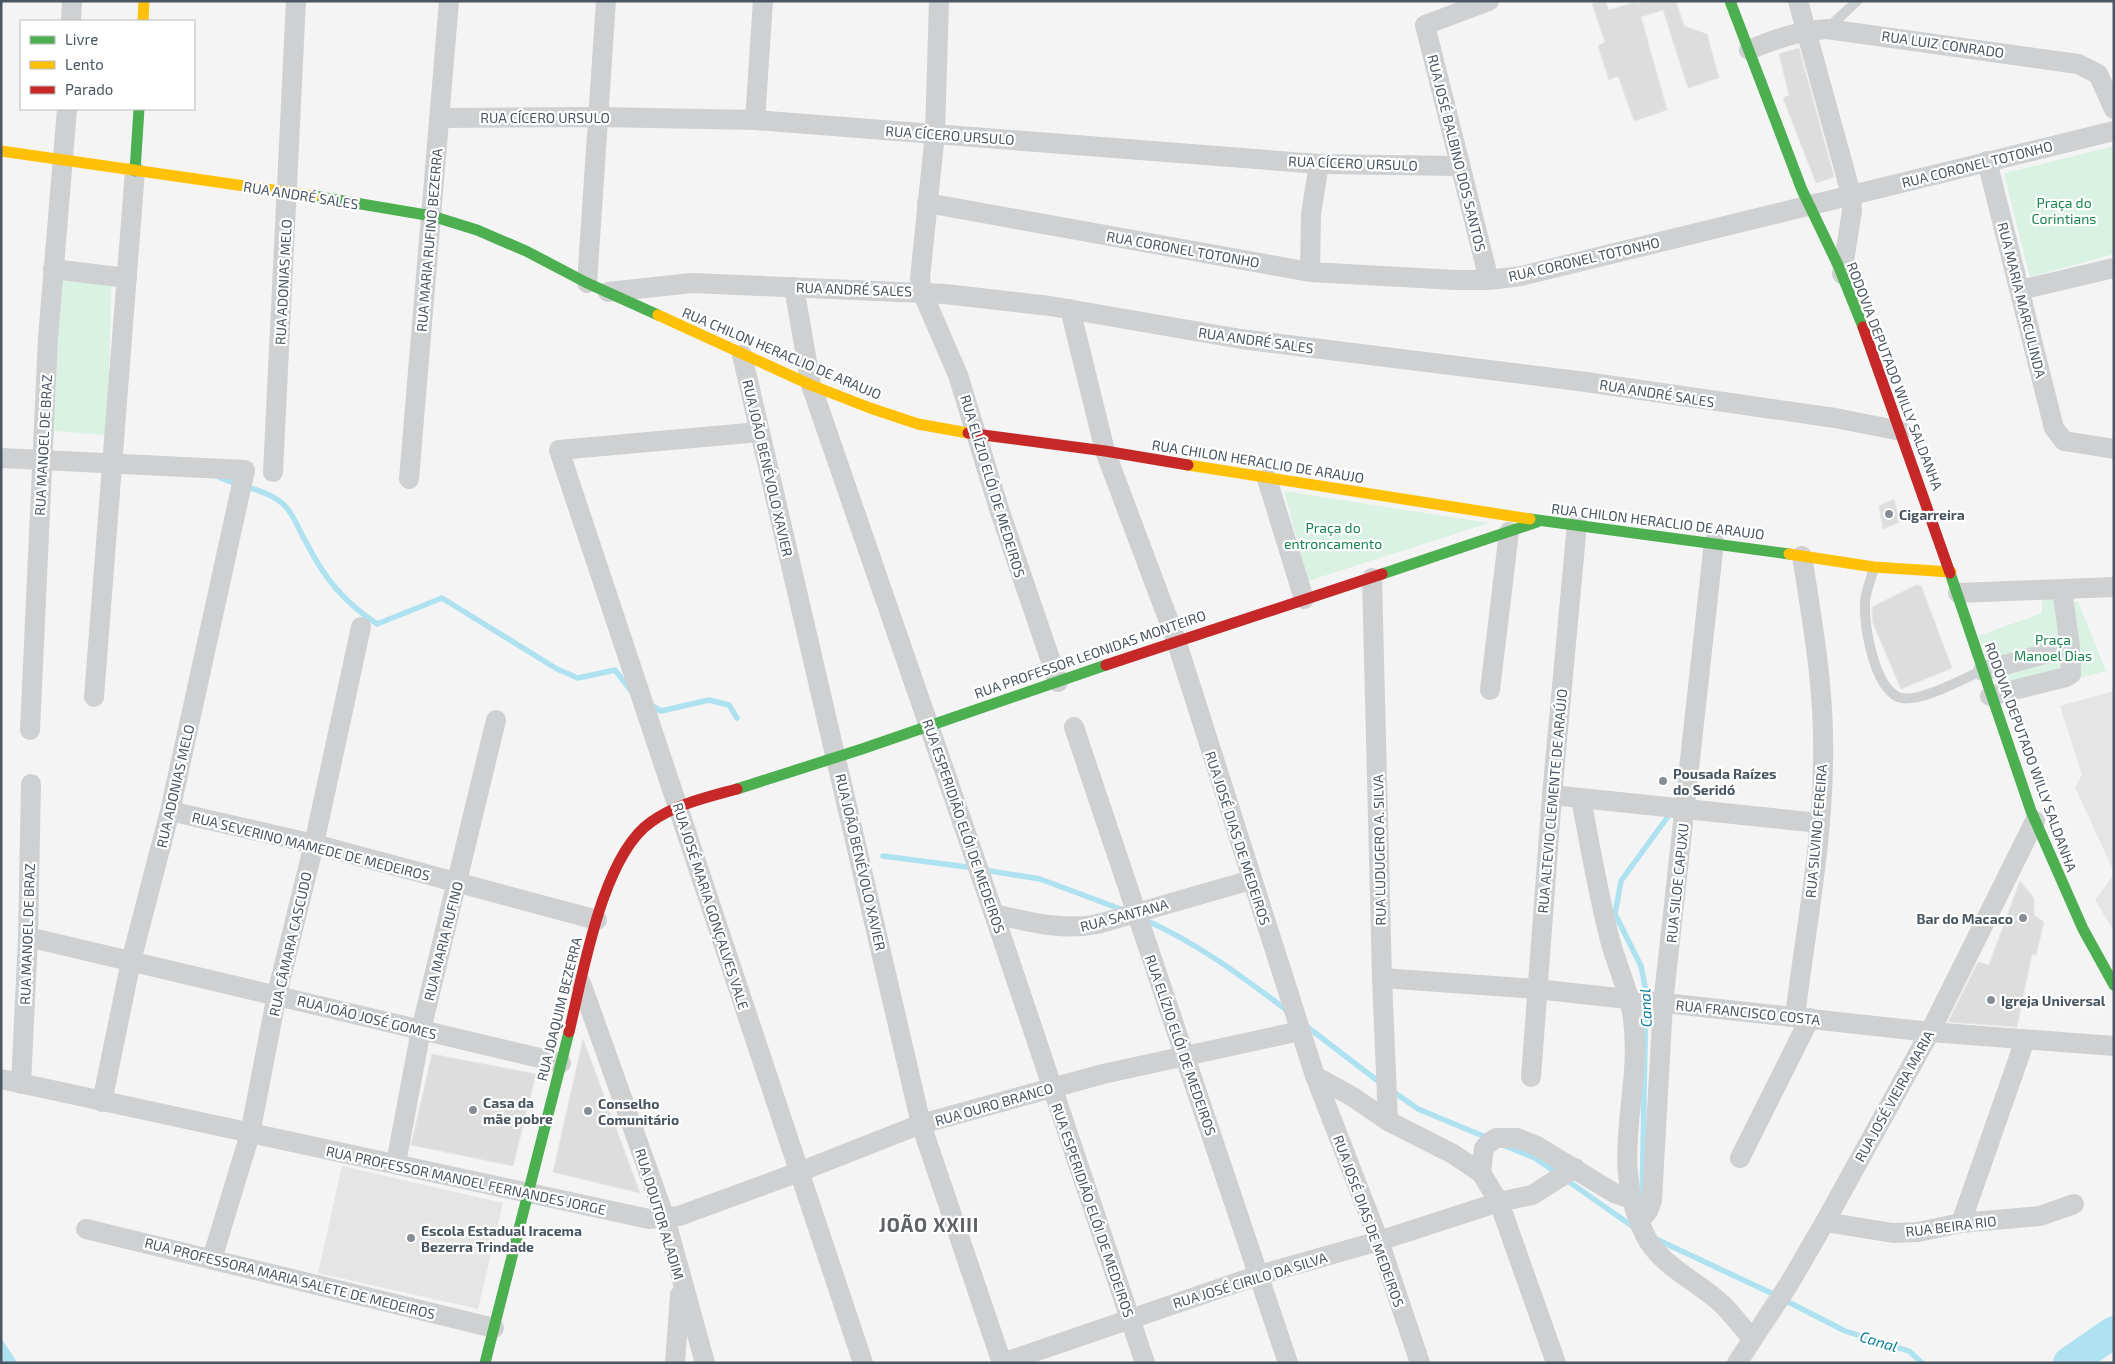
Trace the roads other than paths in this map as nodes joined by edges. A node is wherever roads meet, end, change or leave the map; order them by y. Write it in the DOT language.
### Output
graph roads {
  1 [pos="72,1"];
  2 [pos="144,1"];
  3 [pos="296,1"];
  4 [pos="449,1"];
  5 [pos="606,1"];
  6 [pos="763,1"];
  7 [pos="940,1"];
  8 [pos="1489,1"];
  9 [pos="1730,1"];
  10 [pos="1798,1"];
  11 [pos="1856,1"];
  12 [pos="71,20"];
  13 [pos="143,20"];
  14 [pos="1827,29"];
  15 [pos="1805,31"];
  16 [pos="1749,50"];
  17 [pos="2114,109"];
  18 [pos="67,110"];
  19 [pos="139,110"];
  20 [pos="600,117"];
  21 [pos="439,118"];
  22 [pos="755,120"];
  23 [pos="2114,131"];
  24 [pos="935,133"];
  25 [pos="1,151"];
  26 [pos="64,161"];
  27 [pos="1987,161"];
  28 [pos="1319,164"];
  29 [pos="1459,166"];
  30 [pos="136,171"];
  31 [pos="287,192"];
  32 [pos="1851,194"];
  33 [pos="927,203"];
  34 [pos="1808,205"];
  35 [pos="432,216"];
  36 [pos="2114,268"];
  37 [pos="53,269"];
  38 [pos="1310,272"];
  39 [pos="1842,274"];
  40 [pos="127,278"];
  41 [pos="1489,280"];
  42 [pos="588,283"];
  43 [pos="794,287"];
  44 [pos="2020,290"];
  45 [pos="608,292"];
  46 [pos="922,292"];
  47 [pos="1070,309"];
  48 [pos="742,354"];
  49 [pos="811,385"];
  50 [pos="1901,431"];
  51 [pos="759,432"];
  52 [pos="977,435"];
  53 [pos="2114,449"];
  54 [pos="1105,451"];
  55 [pos="1,458"];
  56 [pos="43,461"];
  57 [pos="113,464"];
  58 [pos="273,472"];
  59 [pos="409,479"];
  60 [pos="1267,479"];
  61 [pos="1541,521"];
  62 [pos="1577,524"];
  63 [pos="1509,532"];
  64 [pos="1714,542"];
  65 [pos="1802,556"];
  66 [pos="1874,567"];
  67 [pos="1951,572"];
  68 [pos="1372,578"];
  69 [pos="2114,587"];
  70 [pos="2062,589"];
  71 [pos="1958,593"];
  72 [pos="1304,599"];
  73 [pos="361,627"];
  74 [pos="1176,640"];
  75 [pos="2070,647"];
  76 [pos="1982,671"];
  77 [pos="1058,682"];
  78 [pos="1490,690"];
  79 [pos="1990,696"];
  80 [pos="94,697"];
  81 [pos="496,720"];
  82 [pos="929,724"];
  83 [pos="1074,727"];
  84 [pos="30,730"];
  85 [pos="836,758"];
  86 [pos="32,784"];
  87 [pos="1552,795"];
  88 [pos="1581,799"];
  89 [pos="678,807"];
  90 [pos="1685,808"];
  91 [pos="170,811"];
  92 [pos="2036,821"];
  93 [pos="651,822"];
  94 [pos="1819,823"];
  95 [pos="314,844"];
  96 [pos="1251,880"];
  97 [pos="457,882"];
  98 [pos="1136,912"];
  99 [pos="994,914"];
  100 [pos="597,920"];
  101 [pos="28,937"];
  102 [pos="131,962"];
  103 [pos="1382,978"];
  104 [pos="581,983"];
  105 [pos="2114,985"];
  106 [pos="1536,989"];
  107 [pos="277,994"];
  108 [pos="1630,1001"];
  109 [pos="1663,1004"];
  110 [pos="1802,1017"];
  111 [pos="421,1030"];
  112 [pos="1300,1031"];
  113 [pos="1930,1032"];
  114 [pos="2025,1040"];
  115 [pos="2114,1046"];
  116 [pos="1185,1058"];
  117 [pos="561,1062"];
  118 [pos="1315,1076"];
  119 [pos="1531,1077"];
  120 [pos="1,1079"];
  121 [pos="21,1084"];
  122 [pos="1051,1088"];
  123 [pos="102,1102"];
  124 [pos="1388,1121"];
  125 [pos="921,1124"];
  126 [pos="250,1134"];
  127 [pos="1740,1158"];
  128 [pos="396,1163"];
  129 [pos="1574,1168"];
  130 [pos="799,1172"];
  131 [pos="1481,1173"];
  132 [pos="527,1194"];
  133 [pos="1632,1199"];
  134 [pos="1499,1202"];
  135 [pos="2074,1204"];
  136 [pos="665,1218"];
  137 [pos="1639,1222"];
  138 [pos="1825,1222"];
  139 [pos="1961,1223"];
  140 [pos="86,1229"];
  141 [pos="1379,1241"];
  142 [pos="212,1259"];
  143 [pos="1259,1275"];
  144 [pos="681,1279"];
  145 [pos="1130,1319"];
  146 [pos="494,1328"];
  147 [pos="1753,1340"];
  148 [pos="1739,1362"];
  149 [pos="485,1363"];
  150 [pos="675,1363"];
  151 [pos="705,1363"];
  152 [pos="863,1363"];
  153 [pos="1002,1363"];
  154 [pos="1145,1363"];
  155 [pos="1288,1363"];
  156 [pos="1420,1363"];
  157 [pos="1556,1363"];
  1 -- 12 [label="street"];
  2 -- 13 [label="main road"];
  3 -- 31 [label="street, RUA ADONIAS MELO"];
  4 -- 21 [label="street, RUA MARIA RUFINO BEZERRA"];
  5 -- 20 [label="street"];
  6 -- 22 [label="street"];
  7 -- 24 [label="street"];
  8 -- 29 [label="street, RUA JOSÉ BALBINO DOS SANTOS"];
  9 -- 16 [label="main road, RODOVIA DEPUTADO WILLY SALDANHA"];
  10 -- 15 [label="street"];
  11 -- 14 [label="lane"];
  14 -- 15 [label="street, RUA LUIZ CONRADO"];
  14 -- 17 [label="street, RUA LUIZ CONRADO"];
  15 -- 16 [label="street, RUA LUIZ CONRADO"];
  15 -- 32 [label="street"];
  16 -- 34 [label="main road, RODOVIA DEPUTADO WILLY SALDANHA"];
  18 -- 26 [label="street, RUA MANOEL DE BRAZ"];
  19 -- 30 [label="main road"];
  20 -- 21 [label="street, RUA CÍCERO URSULO"];
  20 -- 22 [label="street, RUA CÍCERO URSULO"];
  20 -- 42 [label="street"];
  21 -- 35 [label="street, RUA MARIA RUFINO BEZERRA"];
  22 -- 24 [label="street, RUA CÍCERO URSULO"];
  23 -- 27 [label="street, RUA CORONEL TOTONHO"];
  24 -- 28 [label="street, RUA CÍCERO URSULO"];
  24 -- 33 [label="street"];
  25 -- 26 [label="main road, RUA ANDRÉ SALES"];
  26 -- 30 [label="main road, RUA ANDRÉ SALES"];
  26 -- 37 [label="street, RUA MANOEL DE BRAZ"];
  27 -- 32 [label="street, RUA CORONEL TOTONHO"];
  27 -- 44 [label="street, RUA MARIA MARCULINDA"];
  28 -- 29 [label="street, RUA CÍCERO URSULO"];
  28 -- 38 [label="street"];
  29 -- 41 [label="street, RUA JOSÉ BALBINO DOS SANTOS"];
  30 -- 31 [label="main road, RUA ANDRÉ SALES"];
  30 -- 40 [label="street"];
  31 -- 35 [label="main road, RUA ANDRÉ SALES"];
  31 -- 58 [label="street, RUA ADONIAS MELO"];
  32 -- 34 [label="street, RUA CORONEL TOTONHO"];
  32 -- 39 [label="street"];
  33 -- 38 [label="street, RUA CORONEL TOTONHO"];
  33 -- 46 [label="street"];
  34 -- 39 [label="main road, RODOVIA DEPUTADO WILLY SALDANHA"];
  34 -- 41 [label="street, RUA CORONEL TOTONHO"];
  35 -- 42 [label="main road, RUA ANDRÉ SALES"];
  35 -- 59 [label="street, RUA MARIA RUFINO BEZERRA"];
  36 -- 44 [label="street"];
  37 -- 40 [label="street"];
  37 -- 56 [label="street, RUA MANOEL DE BRAZ"];
  38 -- 41 [label="street, RUA CORONEL TOTONHO"];
  39 -- 50 [label="main road, RODOVIA DEPUTADO WILLY SALDANHA"];
  40 -- 57 [label="street"];
  42 -- 45 [label="main road, RUA CHILON HERACLIO DE ARAUJO"];
  43 -- 45 [label="street, RUA ANDRÉ SALES"];
  43 -- 46 [label="street, RUA ANDRÉ SALES"];
  43 -- 49 [label="street, RUA ESPERIDIÃO ELÓI DE MEDEIROS"];
  44 -- 53 [label="street, RUA MARIA MARCULINDA"];
  45 -- 48 [label="main road, RUA CHILON HERACLIO DE ARAUJO"];
  46 -- 47 [label="street, RUA ANDRÉ SALES"];
  46 -- 52 [label="street, RUA ELÍZIO ELÓI DE MEDEIROS"];
  47 -- 50 [label="street, RUA ANDRÉ SALES"];
  47 -- 54 [label="street, RUA JOSÉ DIAS DE MEDEIROS"];
  48 -- 49 [label="main road, RUA CHILON HERACLIO DE ARAUJO"];
  48 -- 51 [label="street, RUA JOÃO BENÉVOLO XAVIER"];
  49 -- 52 [label="main road, RUA CHILON HERACLIO DE ARAUJO"];
  49 -- 82 [label="street, RUA ESPERIDIÃO ELÓI DE MEDEIROS"];
  50 -- 67 [label="main road, RODOVIA DEPUTADO WILLY SALDANHA"];
  51 -- 85 [label="street, RUA JOÃO BENÉVOLO XAVIER"];
  51 -- 89 [label="street, RUA JOSÉ MARIA GONÇALVES VALE"];
  52 -- 54 [label="main road, RUA CHILON HERACLIO DE ARAUJO"];
  52 -- 77 [label="street, RUA ELÍZIO ELÓI DE MEDEIROS"];
  54 -- 60 [label="main road, RUA CHILON HERACLIO DE ARAUJO"];
  54 -- 74 [label="street, RUA JOSÉ DIAS DE MEDEIROS"];
  55 -- 56 [label="street"];
  56 -- 57 [label="street"];
  56 -- 84 [label="street, RUA MANOEL DE BRAZ"];
  57 -- 80 [label="street"];
  57 -- 91 [label="street, RUA ADONIAS MELO"];
  60 -- 61 [label="main road, RUA CHILON HERACLIO DE ARAUJO"];
  60 -- 72 [label="street"];
  61 -- 62 [label="main road, RUA CHILON HERACLIO DE ARAUJO"];
  61 -- 63 [label="main road, RUA PROFESSOR LEONIDAS MONTEIRO"];
  62 -- 64 [label="main road, RUA CHILON HERACLIO DE ARAUJO"];
  62 -- 87 [label="street, RUA ALTEVIO CLEMENTE DE ARAÚJO"];
  63 -- 68 [label="main road, RUA PROFESSOR LEONIDAS MONTEIRO"];
  63 -- 78 [label="street"];
  64 -- 65 [label="main road, RUA CHILON HERACLIO DE ARAUJO"];
  64 -- 90 [label="street, RUA SILOE CAPUXU"];
  65 -- 66 [label="main road, RUA CHILON HERACLIO DE ARAUJO"];
  65 -- 94 [label="street, RUA SILVINO FEREIRA"];
  66 -- 67 [label="main road, RUA CHILON HERACLIO DE ARAUJO"];
  66 -- 76 [label="lane"];
  67 -- 71 [label="main road, RODOVIA DEPUTADO WILLY SALDANHA"];
  68 -- 72 [label="main road, RUA PROFESSOR LEONIDAS MONTEIRO"];
  68 -- 103 [label="street, RUA LUDUGERO A. SILVA"];
  69 -- 70 [label="street"];
  70 -- 71 [label="street"];
  70 -- 75 [label="street"];
  71 -- 76 [label="main road, RODOVIA DEPUTADO WILLY SALDANHA"];
  72 -- 74 [label="main road, RUA PROFESSOR LEONIDAS MONTEIRO"];
  73 -- 95 [label="street, RUA CÂMARA CASCUDO"];
  74 -- 77 [label="main road, RUA PROFESSOR LEONIDAS MONTEIRO"];
  74 -- 96 [label="street, RUA JOSÉ DIAS DE MEDEIROS"];
  75 -- 76 [label="street"];
  75 -- 79 [label="street"];
  76 -- 79 [label="main road, RODOVIA DEPUTADO WILLY SALDANHA"];
  77 -- 82 [label="main road, RUA PROFESSOR LEONIDAS MONTEIRO"];
  79 -- 92 [label="main road, RODOVIA DEPUTADO WILLY SALDANHA"];
  81 -- 97 [label="street, RUA MARIA RUFINO"];
  82 -- 85 [label="main road, RUA PROFESSOR LEONIDAS MONTEIRO"];
  82 -- 99 [label="street, RUA ESPERIDIÃO ELÓI DE MEDEIROS"];
  83 -- 98 [label="street, RUA ELÍZIO ELÓI DE MEDEIROS"];
  85 -- 89 [label="main road, RUA PROFESSOR LEONIDAS MONTEIRO"];
  85 -- 125 [label="street, RUA JOÃO BENÉVOLO XAVIER"];
  86 -- 101 [label="street, RUA MANOEL DE BRAZ"];
  87 -- 88 [label="street"];
  87 -- 106 [label="street, RUA ALTEVIO CLEMENTE DE ARAÚJO"];
  88 -- 90 [label="street"];
  88 -- 108 [label="street"];
  89 -- 93 [label="main road, RUA PROFESSOR LEONIDAS MONTEIRO"];
  89 -- 130 [label="street, RUA JOSÉ MARIA GONÇALVES VALE"];
  90 -- 94 [label="street"];
  90 -- 109 [label="street, RUA SILOE CAPUXU"];
  91 -- 95 [label="street, RUA SEVERINO MAMEDE DE MEDEIROS"];
  91 -- 102 [label="street, RUA ADONIAS MELO"];
  92 -- 105 [label="main road, RODOVIA DEPUTADO WILLY SALDANHA"];
  92 -- 113 [label="street, RUA JOSÉ VIEIRA MARIA"];
  93 -- 100 [label="main road, RUA JOAQUIM BEZERRA"];
  94 -- 110 [label="street, RUA SILVINO FEREIRA"];
  95 -- 97 [label="street, RUA SEVERINO MAMEDE DE MEDEIROS"];
  95 -- 107 [label="street, RUA CÂMARA CASCUDO"];
  96 -- 98 [label="street, RUA SANTANA"];
  96 -- 112 [label="street, RUA JOSÉ DIAS DE MEDEIROS"];
  97 -- 100 [label="street, RUA SEVERINO MAMEDE DE MEDEIROS"];
  97 -- 111 [label="street, RUA MARIA RUFINO"];
  98 -- 99 [label="street, RUA SANTANA"];
  98 -- 116 [label="street, RUA ELÍZIO ELÓI DE MEDEIROS"];
  99 -- 122 [label="street, RUA ESPERIDIÃO ELÓI DE MEDEIROS"];
  100 -- 104 [label="main road, RUA JOAQUIM BEZERRA"];
  101 -- 102 [label="street, RUA JOÃO JOSÉ GOMES"];
  101 -- 121 [label="street, RUA MANOEL DE BRAZ"];
  102 -- 107 [label="street, RUA JOÃO JOSÉ GOMES"];
  102 -- 123 [label="street, RUA ADONIAS MELO"];
  103 -- 106 [label="street, RUA FRANCISCO COSTA"];
  103 -- 124 [label="street, RUA LUDUGERO A. SILVA"];
  104 -- 117 [label="main road, RUA JOAQUIM BEZERRA"];
  104 -- 136 [label="street, RUA DOUTOR ALADIM"];
  106 -- 108 [label="street, RUA FRANCISCO COSTA"];
  106 -- 119 [label="street, RUA ALTEVIO CLEMENTE DE ARAÚJO"];
  107 -- 111 [label="street, RUA JOÃO JOSÉ GOMES"];
  107 -- 126 [label="street, RUA CÂMARA CASCUDO"];
  108 -- 109 [label="street, RUA FRANCISCO COSTA"];
  108 -- 133 [label="street"];
  109 -- 110 [label="street, RUA FRANCISCO COSTA"];
  109 -- 137 [label="street, RUA SILOE CAPUXU"];
  110 -- 113 [label="street, RUA FRANCISCO COSTA"];
  110 -- 127 [label="street, RUA SILVINO FEREIRA"];
  111 -- 117 [label="street, RUA JOÃO JOSÉ GOMES"];
  111 -- 128 [label="street, RUA MARIA RUFINO"];
  112 -- 116 [label="street, RUA OURO BRANCO"];
  112 -- 118 [label="street, RUA JOSÉ DIAS DE MEDEIROS"];
  113 -- 114 [label="street, RUA FRANCISCO COSTA"];
  113 -- 138 [label="street, RUA JOSÉ VIEIRA MARIA"];
  114 -- 115 [label="street, RUA FRANCISCO COSTA"];
  114 -- 139 [label="street"];
  116 -- 122 [label="street, RUA OURO BRANCO"];
  116 -- 143 [label="street, RUA ELÍZIO ELÓI DE MEDEIROS"];
  117 -- 132 [label="main road, RUA JOAQUIM BEZERRA"];
  118 -- 124 [label="street"];
  118 -- 141 [label="street, RUA JOSÉ DIAS DE MEDEIROS"];
  120 -- 121 [label="street, RUA PROFESSOR MANOEL FERNANDES JORGE"];
  121 -- 123 [label="street, RUA PROFESSOR MANOEL FERNANDES JORGE"];
  122 -- 125 [label="street, RUA OURO BRANCO"];
  122 -- 145 [label="street, RUA ESPERIDIÃO ELÓI DE MEDEIROS"];
  123 -- 126 [label="street, RUA PROFESSOR MANOEL FERNANDES JORGE"];
  124 -- 131 [label="street"];
  125 -- 130 [label="street, RUA PROFESSOR MANOEL FERNANDES JORGE"];
  125 -- 153 [label="street, RUA JOÃO BENÉVOLO XAVIER"];
  126 -- 128 [label="street, RUA PROFESSOR MANOEL FERNANDES JORGE"];
  126 -- 142 [label="street, RUA CÂMARA CASCUDO"];
  128 -- 132 [label="street, RUA PROFESSOR MANOEL FERNANDES JORGE"];
  129 -- 131 [label="street"];
  129 -- 133 [label="street"];
  129 -- 134 [label="street, RUA JOSÉ CIRILO DA SILVA"];
  130 -- 136 [label="street, RUA PROFESSOR MANOEL FERNANDES JORGE"];
  130 -- 152 [label="street, RUA JOSÉ MARIA GONÇALVES VALE"];
  131 -- 134 [label="street"];
  132 -- 136 [label="street, RUA PROFESSOR MANOEL FERNANDES JORGE"];
  132 -- 146 [label="main road, RUA JOAQUIM BEZERRA"];
  133 -- 137 [label="street"];
  134 -- 141 [label="street, RUA JOSÉ CIRILO DA SILVA"];
  134 -- 157 [label="street"];
  135 -- 139 [label="street, RUA BEIRA RIO"];
  136 -- 144 [label="street, RUA DOUTOR ALADIM"];
  137 -- 147 [label="street"];
  138 -- 139 [label="street, RUA BEIRA RIO"];
  138 -- 147 [label="street, RUA JOSÉ VIEIRA MARIA"];
  140 -- 142 [label="street, RUA PROFESSORA MARIA SALETE DE MEDEIROS"];
  141 -- 143 [label="street, RUA JOSÉ CIRILO DA SILVA"];
  141 -- 156 [label="street, RUA JOSÉ DIAS DE MEDEIROS"];
  142 -- 146 [label="street, RUA PROFESSORA MARIA SALETE DE MEDEIROS"];
  143 -- 145 [label="street, RUA JOSÉ CIRILO DA SILVA"];
  143 -- 155 [label="street, RUA ELÍZIO ELÓI DE MEDEIROS"];
  144 -- 150 [label="street"];
  144 -- 151 [label="street, RUA DOUTOR ALADIM"];
  145 -- 153 [label="street, RUA JOSÉ CIRILO DA SILVA"];
  145 -- 154 [label="street, RUA ESPERIDIÃO ELÓI DE MEDEIROS"];
  146 -- 149 [label="main road, RUA JOAQUIM BEZERRA"];
  147 -- 148 [label="street, RUA JOSÉ VIEIRA MARIA"];
}
